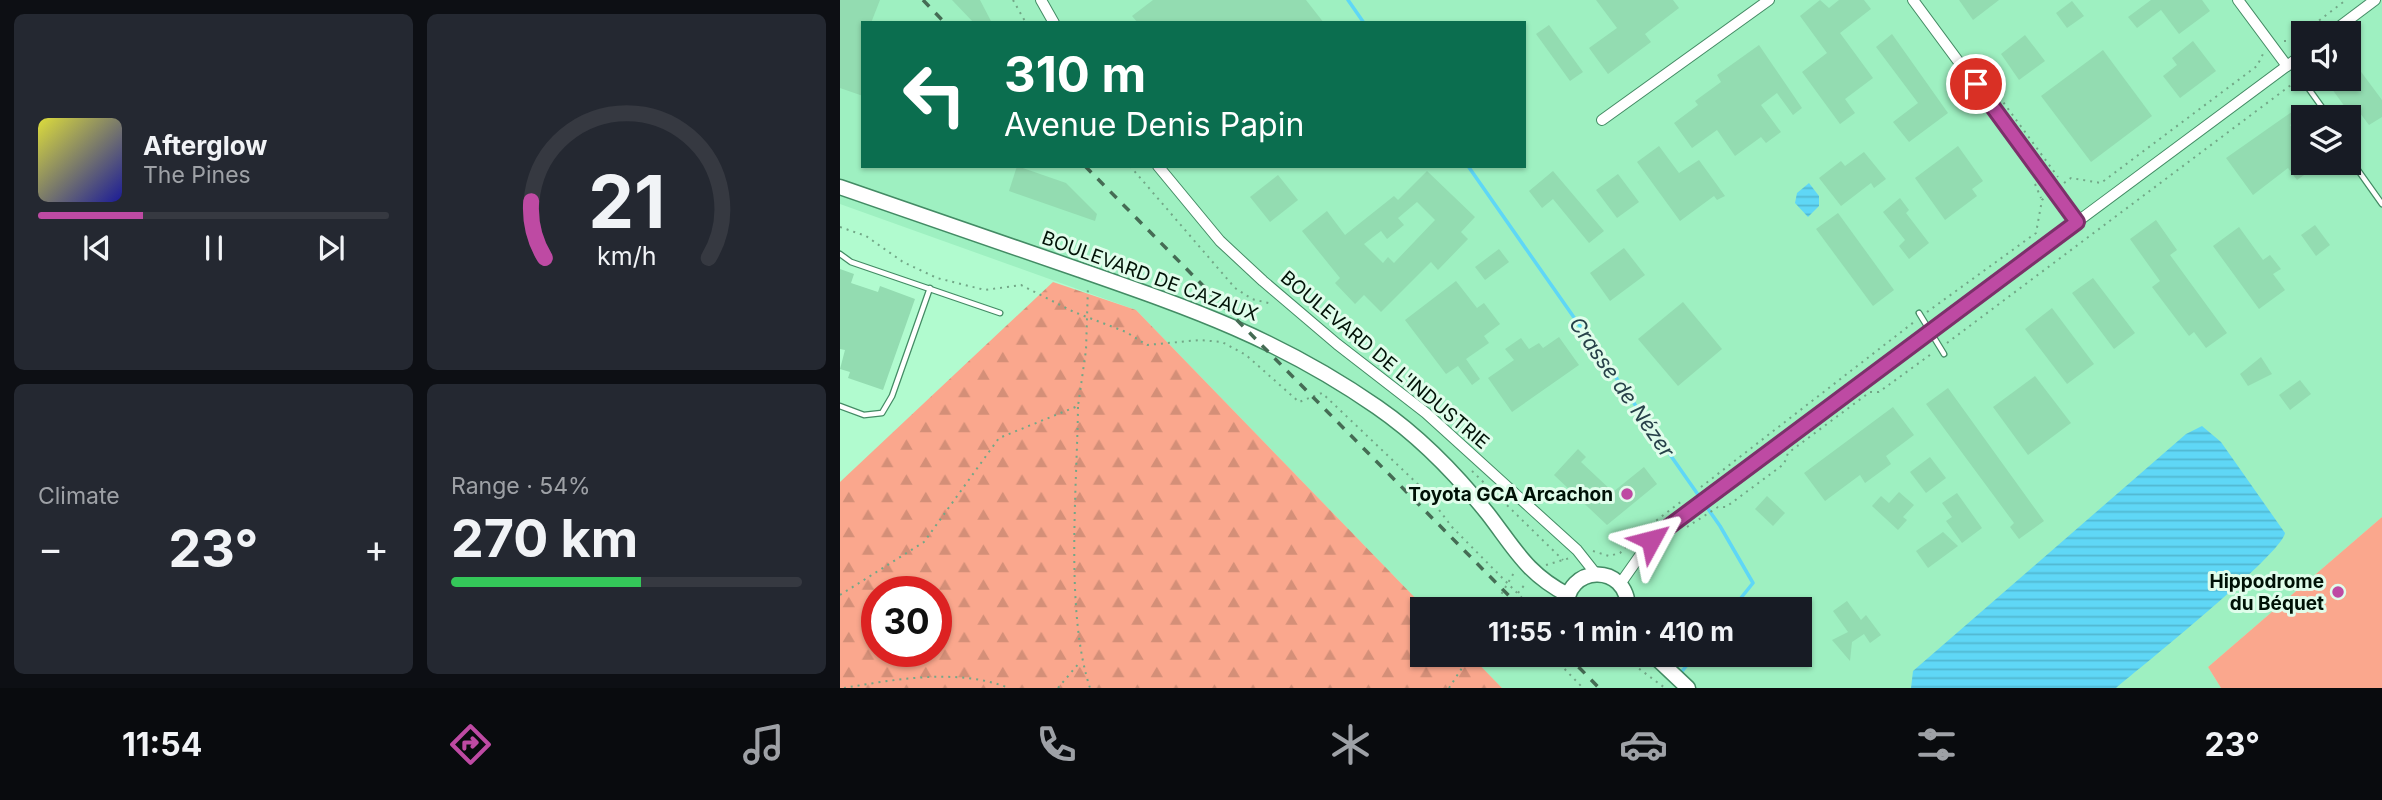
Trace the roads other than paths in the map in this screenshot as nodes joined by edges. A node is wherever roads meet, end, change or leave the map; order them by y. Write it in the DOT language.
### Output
graph roads {
  1 [pos="1041,0"];
  2 [pos="1769,0"];
  3 [pos="1913,0"];
  4 [pos="2238,0"];
  5 [pos="2375,0"];
  6 [pos="1053,21"];
  7 [pos="2347,21"];
  8 [pos="2291,63"];
  9 [pos="2288,65"];
  10 [pos="2320,105"];
  11 [pos="1602,120"];
  12 [pos="1160,168"];
  13 [pos="2361,174"];
  14 [pos="840,187"];
  15 [pos="2382,204"];
  16 [pos="2077,222"];
  17 [pos="840,254"];
  18 [pos="930,288"];
  19 [pos="1000,313"];
  20 [pos="1921,315"];
  21 [pos="1931,331"];
  22 [pos="1944,354"];
  23 [pos="840,406"];
  24 [pos="1596,574"];
  25 [pos="1620,584"];
  26 [pos="1562,597"];
  27 [pos="1570,597"];
  28 [pos="1626,597"];
  29 [pos="1666,667"];
  30 [pos="1684,684"];
  1 -- 6 [label="street"];
  2 -- 11 [label="street"];
  3 -- 16 [label="street"];
  4 -- 9 [label="street"];
  5 -- 7 [label="street"];
  8 -- 9 [label="street"];
  9 -- 10 [label="lane"];
  9 -- 16 [label="street"];
  12 -- 24 [label="street, BOULEVARD DE L'INDUSTRIE"];
  13 -- 15 [label="lane"];
  14 -- 26 [label="main road, BOULEVARD DE CAZAUX"];
  16 -- 21 [label="street"];
  17 -- 18 [label="lane"];
  18 -- 19 [label="lane"];
  18 -- 23 [label="lane"];
  20 -- 21 [label="lane"];
  21 -- 22 [label="lane"];
  21 -- 25 [label="street"];
  24 -- 25 [label="main road"];
  24 -- 27 [label="main road"];
  25 -- 28 [label="main road"];
  29 -- 30 [label="main road"];
}
